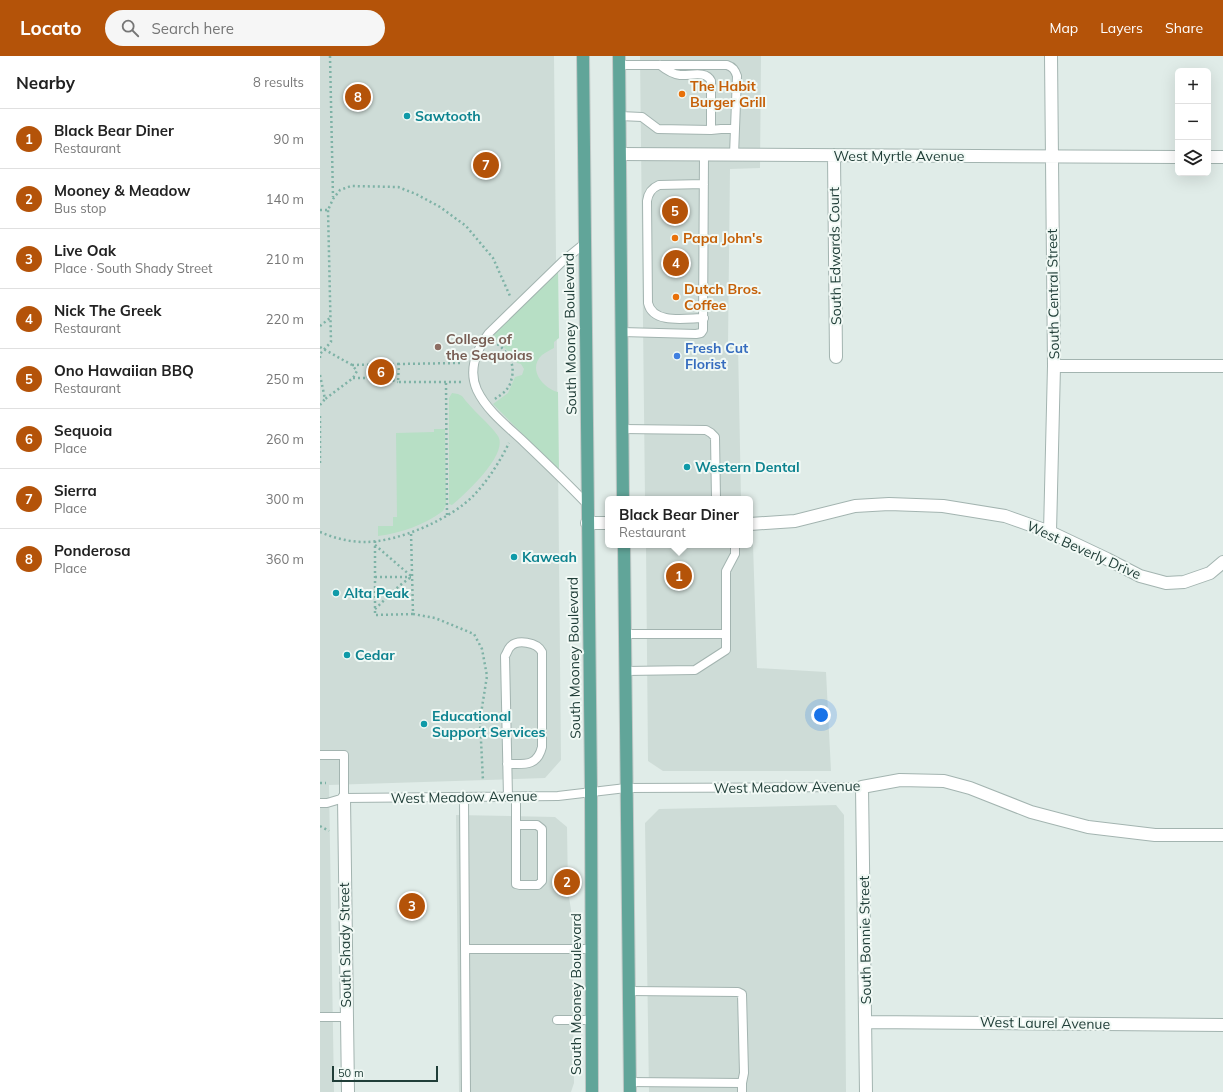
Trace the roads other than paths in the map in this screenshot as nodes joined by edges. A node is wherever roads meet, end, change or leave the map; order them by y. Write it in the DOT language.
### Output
graph roads {
  1 [pos="583,56"];
  2 [pos="1051,56"];
  3 [pos="619,61"];
  4 [pos="660,65"];
  5 [pos="620,116"];
  6 [pos="735,127"];
  7 [pos="711,130"];
  8 [pos="620,154"];
  9 [pos="704,154"];
  10 [pos="734,155"];
  11 [pos="834,155"];
  12 [pos="1051,156"];
  13 [pos="1175,157"];
  14 [pos="1211,157"];
  15 [pos="1223,158"];
  16 [pos="704,184"];
  17 [pos="585,243"];
  18 [pos="704,322"];
  19 [pos="622,332"];
  20 [pos="836,357"];
  21 [pos="1054,366"];
  22 [pos="1223,366"];
  23 [pos="623,429"];
  24 [pos="623,496"];
  25 [pos="716,496"];
  26 [pos="587,504"];
  27 [pos="587,523"];
  28 [pos="605,523"];
  29 [pos="753,524"];
  30 [pos="1050,532"];
  31 [pos="624,548"];
  32 [pos="735,548"];
  33 [pos="1223,562"];
  34 [pos="625,634"];
  35 [pos="726,634"];
  36 [pos="626,671"];
  37 [pos="320,755"];
  38 [pos="507,764"];
  39 [pos="862,787"];
  40 [pos="626,788"];
  41 [pos="591,792"];
  42 [pos="464,797"];
  43 [pos="512,797"];
  44 [pos="344,798"];
  45 [pos="320,803"];
  46 [pos="516,825"];
  47 [pos="1223,835"];
  48 [pos="465,949"];
  49 [pos="591,949"];
  50 [pos="629,991"];
  51 [pos="320,1017"];
  52 [pos="347,1017"];
  53 [pos="557,1020"];
  54 [pos="591,1020"];
  55 [pos="866,1022"];
  56 [pos="1223,1025"];
  57 [pos="742,1083"];
  58 [pos="630,1087"];
  59 [pos="348,1092"];
  60 [pos="466,1092"];
  61 [pos="592,1092"];
  62 [pos="742,1092"];
  63 [pos="866,1092"];
  1 -- 17 [label="main road, South Mooney Boulevard"];
  2 -- 12 [label="street, South Central Street"];
  3 -- 4 [label="lane"];
  3 -- 5 [label="main road"];
  4 -- 6 [label="lane"];
  4 -- 7 [label="lane"];
  5 -- 7 [label="lane"];
  5 -- 8 [label="main road"];
  6 -- 7 [label="lane"];
  6 -- 10 [label="lane"];
  8 -- 9 [label="street, West Myrtle Avenue"];
  8 -- 19 [label="main road"];
  9 -- 10 [label="street, West Myrtle Avenue"];
  9 -- 16 [label="lane"];
  10 -- 11 [label="street, West Myrtle Avenue"];
  11 -- 12 [label="street, West Myrtle Avenue"];
  11 -- 20 [label="street, South Edwards Court"];
  12 -- 13 [label="street, West Myrtle Avenue"];
  12 -- 21 [label="street, South Central Street"];
  14 -- 15 [label="street"];
  16 -- 18 [label="lane"];
  16 -- 18 [label="lane"];
  17 -- 26 [label="main road, South Mooney Boulevard"];
  17 -- 26 [label="lane"];
  18 -- 19 [label="lane"];
  19 -- 23 [label="main road"];
  21 -- 22 [label="street"];
  21 -- 30 [label="street, South Central Street"];
  23 -- 24 [label="main road"];
  23 -- 25 [label="lane"];
  26 -- 27 [label="main road, South Mooney Boulevard"];
  27 -- 28 [label="street"];
  27 -- 41 [label="main road, South Mooney Boulevard"];
  29 -- 30 [label="street, West Beverly Drive"];
  30 -- 33 [label="street, West Beverly Drive"];
  31 -- 34 [label="main road"];
  32 -- 35 [label="lane"];
  34 -- 35 [label="lane"];
  34 -- 36 [label="main road"];
  35 -- 36 [label="lane"];
  36 -- 40 [label="main road"];
  37 -- 44 [label="lane"];
  38 -- 38 [label="lane"];
  38 -- 43 [label="lane"];
  39 -- 40 [label="lane, West Meadow Avenue"];
  39 -- 47 [label="street, West Meadow Avenue"];
  39 -- 55 [label="street, South Bonnie Street"];
  40 -- 41 [label="lane, West Meadow Avenue"];
  40 -- 50 [label="main road"];
  41 -- 43 [label="lane, West Meadow Avenue"];
  41 -- 49 [label="main road, South Mooney Boulevard"];
  42 -- 43 [label="lane, West Meadow Avenue"];
  42 -- 44 [label="lane, West Meadow Avenue"];
  42 -- 48 [label="lane"];
  43 -- 46 [label="lane"];
  44 -- 45 [label="lane, West Meadow Avenue"];
  44 -- 52 [label="street, South Shady Street"];
  46 -- 46 [label="lane"];
  48 -- 49 [label="lane"];
  48 -- 60 [label="lane"];
  49 -- 54 [label="main road, South Mooney Boulevard"];
  50 -- 57 [label="lane"];
  50 -- 58 [label="main road"];
  51 -- 52 [label="lane"];
  52 -- 59 [label="street, South Shady Street"];
  53 -- 54 [label="lane"];
  54 -- 61 [label="main road, South Mooney Boulevard"];
  55 -- 56 [label="street, West Laurel Avenue"];
  55 -- 63 [label="street, South Bonnie Street"];
  57 -- 58 [label="lane"];
  57 -- 62 [label="lane"];
}
